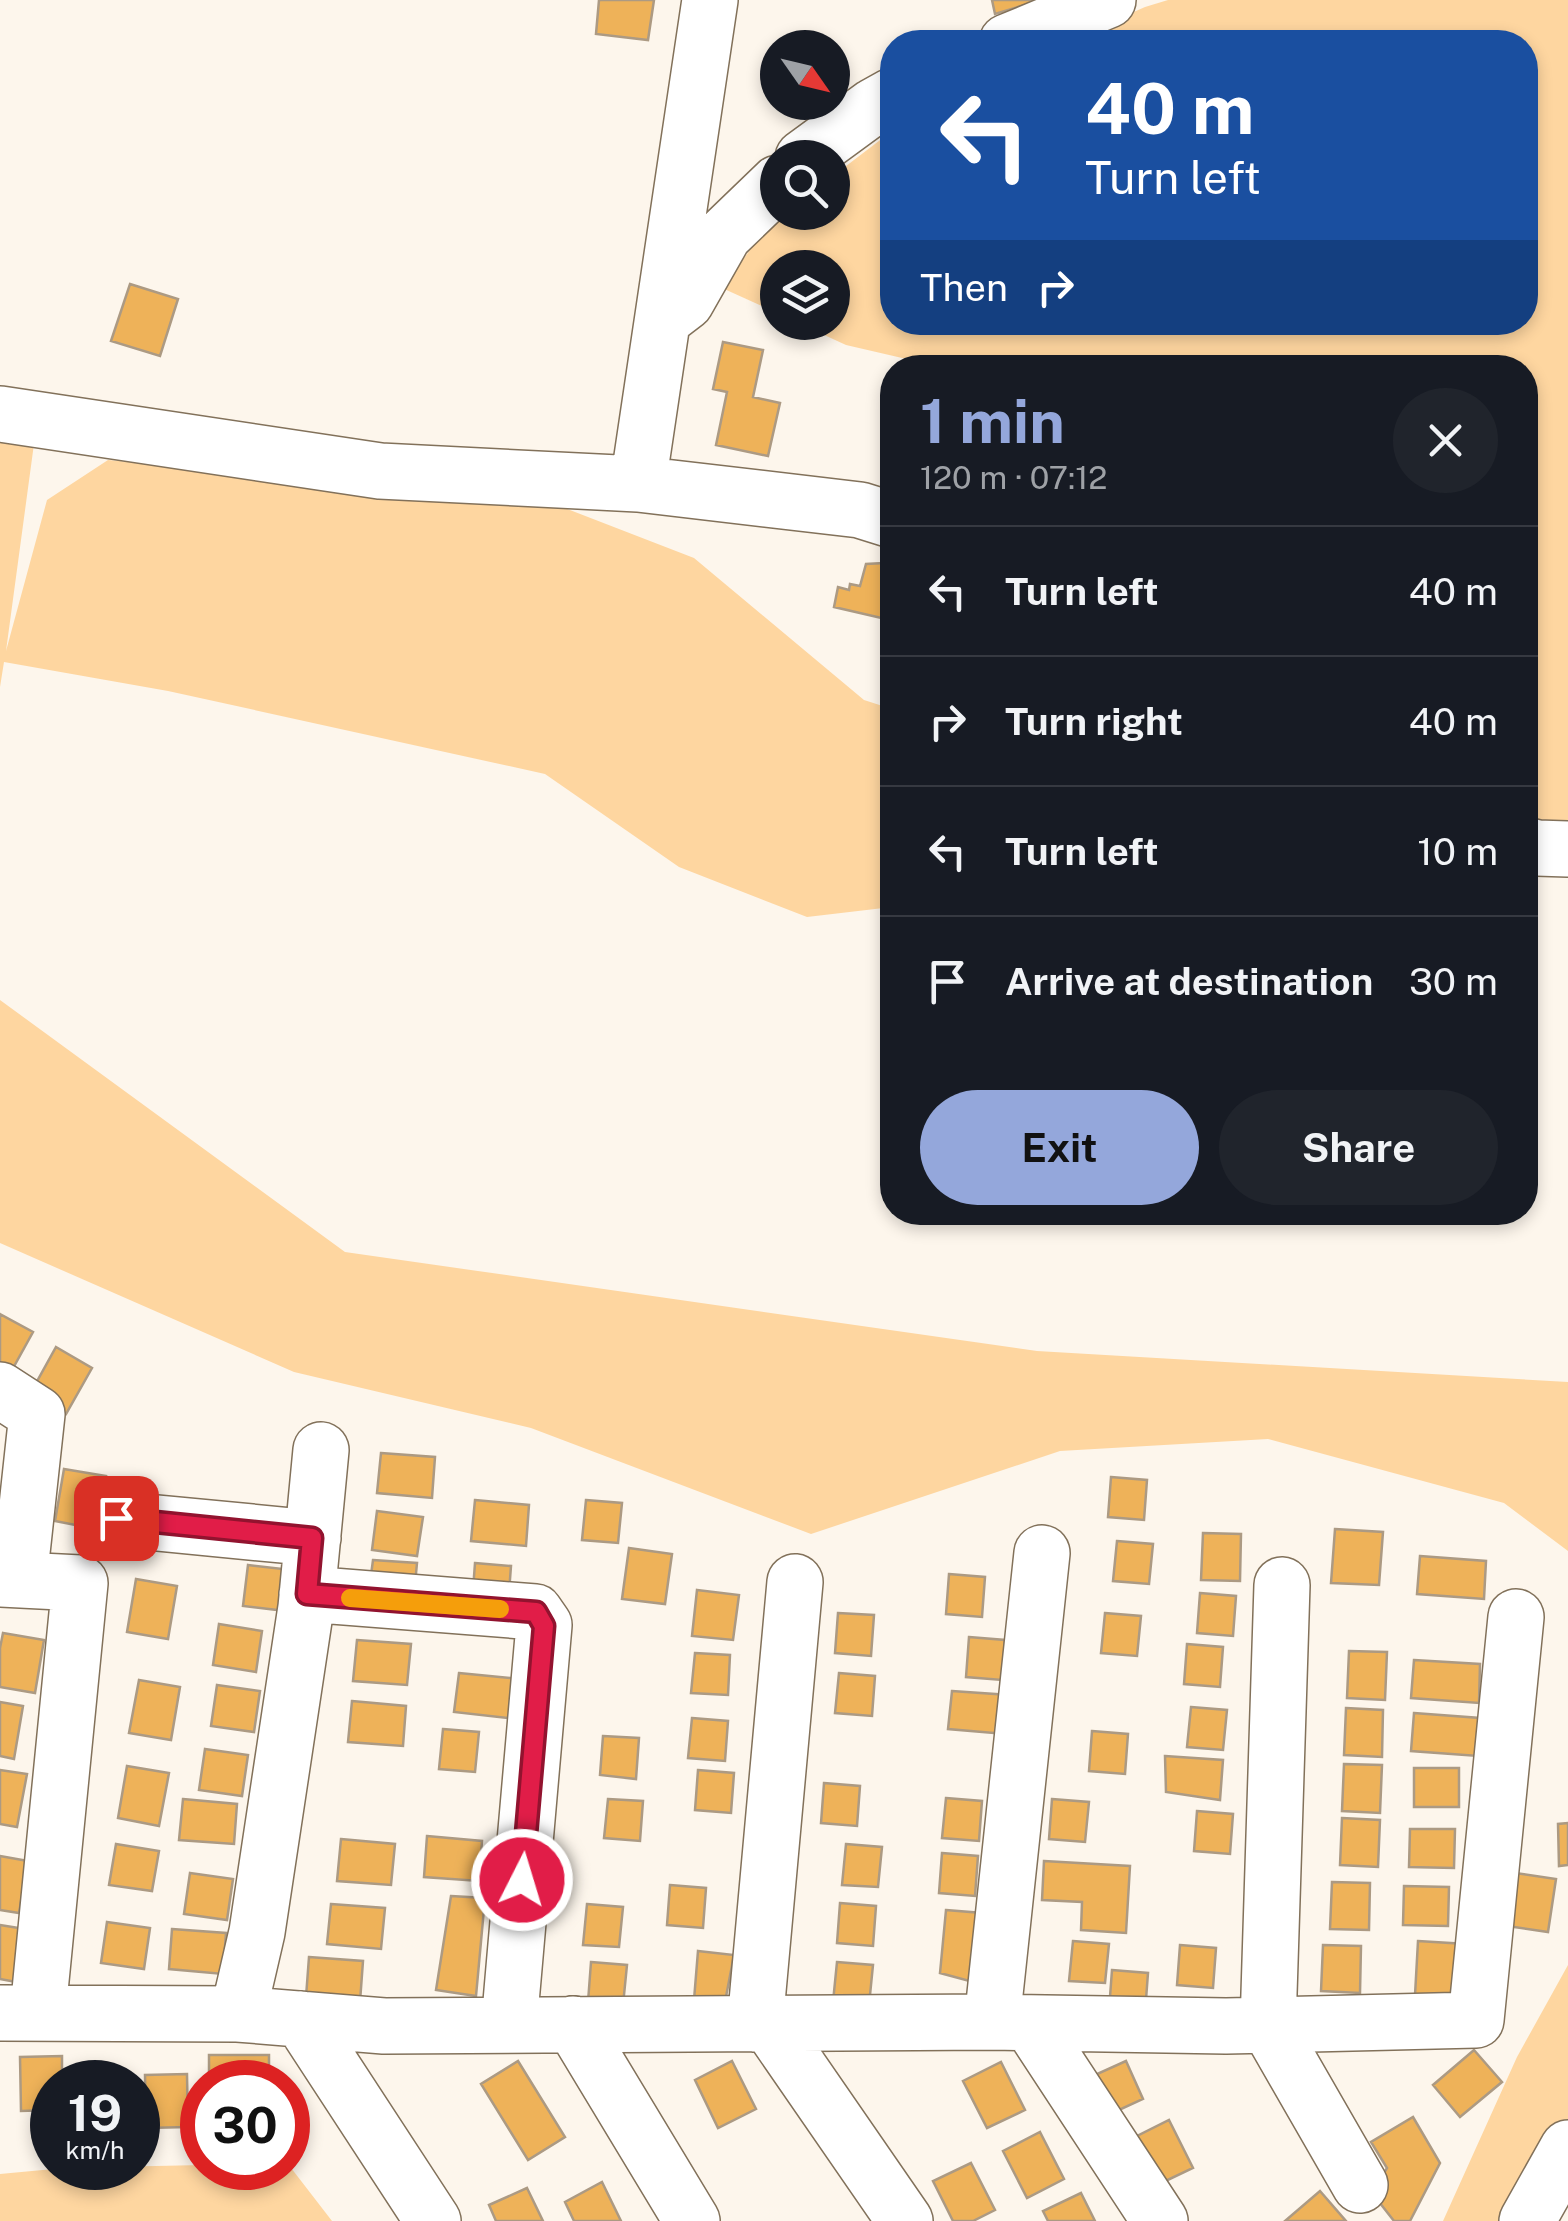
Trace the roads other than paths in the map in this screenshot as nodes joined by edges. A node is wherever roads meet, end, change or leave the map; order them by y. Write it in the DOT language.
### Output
graph roads {
  1 [pos="710,0"];
  2 [pos="1108,0"];
  3 [pos="1034,30"];
  4 [pos="880,103"];
  5 [pos="828,140"];
  6 [pos="760,199"];
  7 [pos="663,320"];
  8 [pos="0,414"];
  9 [pos="638,484"];
  10 [pos="880,516"];
  11 [pos="1538,848"];
  12 [pos="1568,850"];
  13 [pos="0,1390"];
  14 [pos="322,1450"];
  15 [pos="116,1518"];
  16 [pos="312,1538"];
  17 [pos="1042,1553"];
  18 [pos="10,1580"];
  19 [pos="795,1582"];
  20 [pos="1282,1585"];
  21 [pos="307,1594"];
  22 [pos="1516,1617"];
  23 [pos="19,2012"];
  24 [pos="238,2014"];
  25 [pos="300,2019"];
  26 [pos="1011,2023"];
  27 [pos="574,2024"];
  28 [pos="762,2024"];
  29 [pos="510,2025"];
  30 [pos="1268,2025"];
  31 [pos="1568,2148"];
  32 [pos="1360,2184"];
  33 [pos="434,2221"];
  34 [pos="692,2221"];
  35 [pos="905,2221"];
  36 [pos="1160,2221"];
  37 [pos="1528,2221"];
  1 -- 7 [label="street"];
  2 -- 3 [label="street"];
  4 -- 5 [label="street"];
  6 -- 7 [label="street"];
  7 -- 9 [label="street"];
  8 -- 9 [label="street"];
  9 -- 10 [label="street"];
  11 -- 12 [label="street"];
  13 -- 18 [label="street"];
  14 -- 16 [label="street"];
  15 -- 16 [label="street"];
  16 -- 21 [label="street"];
  17 -- 26 [label="street"];
  18 -- 23 [label="street"];
  19 -- 28 [label="street"];
  20 -- 30 [label="street"];
  21 -- 24 [label="street"];
  21 -- 29 [label="street"];
  22 -- 30 [label="street"];
  23 -- 24 [label="street"];
  24 -- 25 [label="street"];
  25 -- 29 [label="street"];
  25 -- 33 [label="street"];
  26 -- 28 [label="street"];
  26 -- 30 [label="street"];
  26 -- 36 [label="street"];
  27 -- 28 [label="street"];
  27 -- 29 [label="street"];
  27 -- 34 [label="street"];
  28 -- 35 [label="street"];
  30 -- 32 [label="street"];
  31 -- 37 [label="street"];
}
